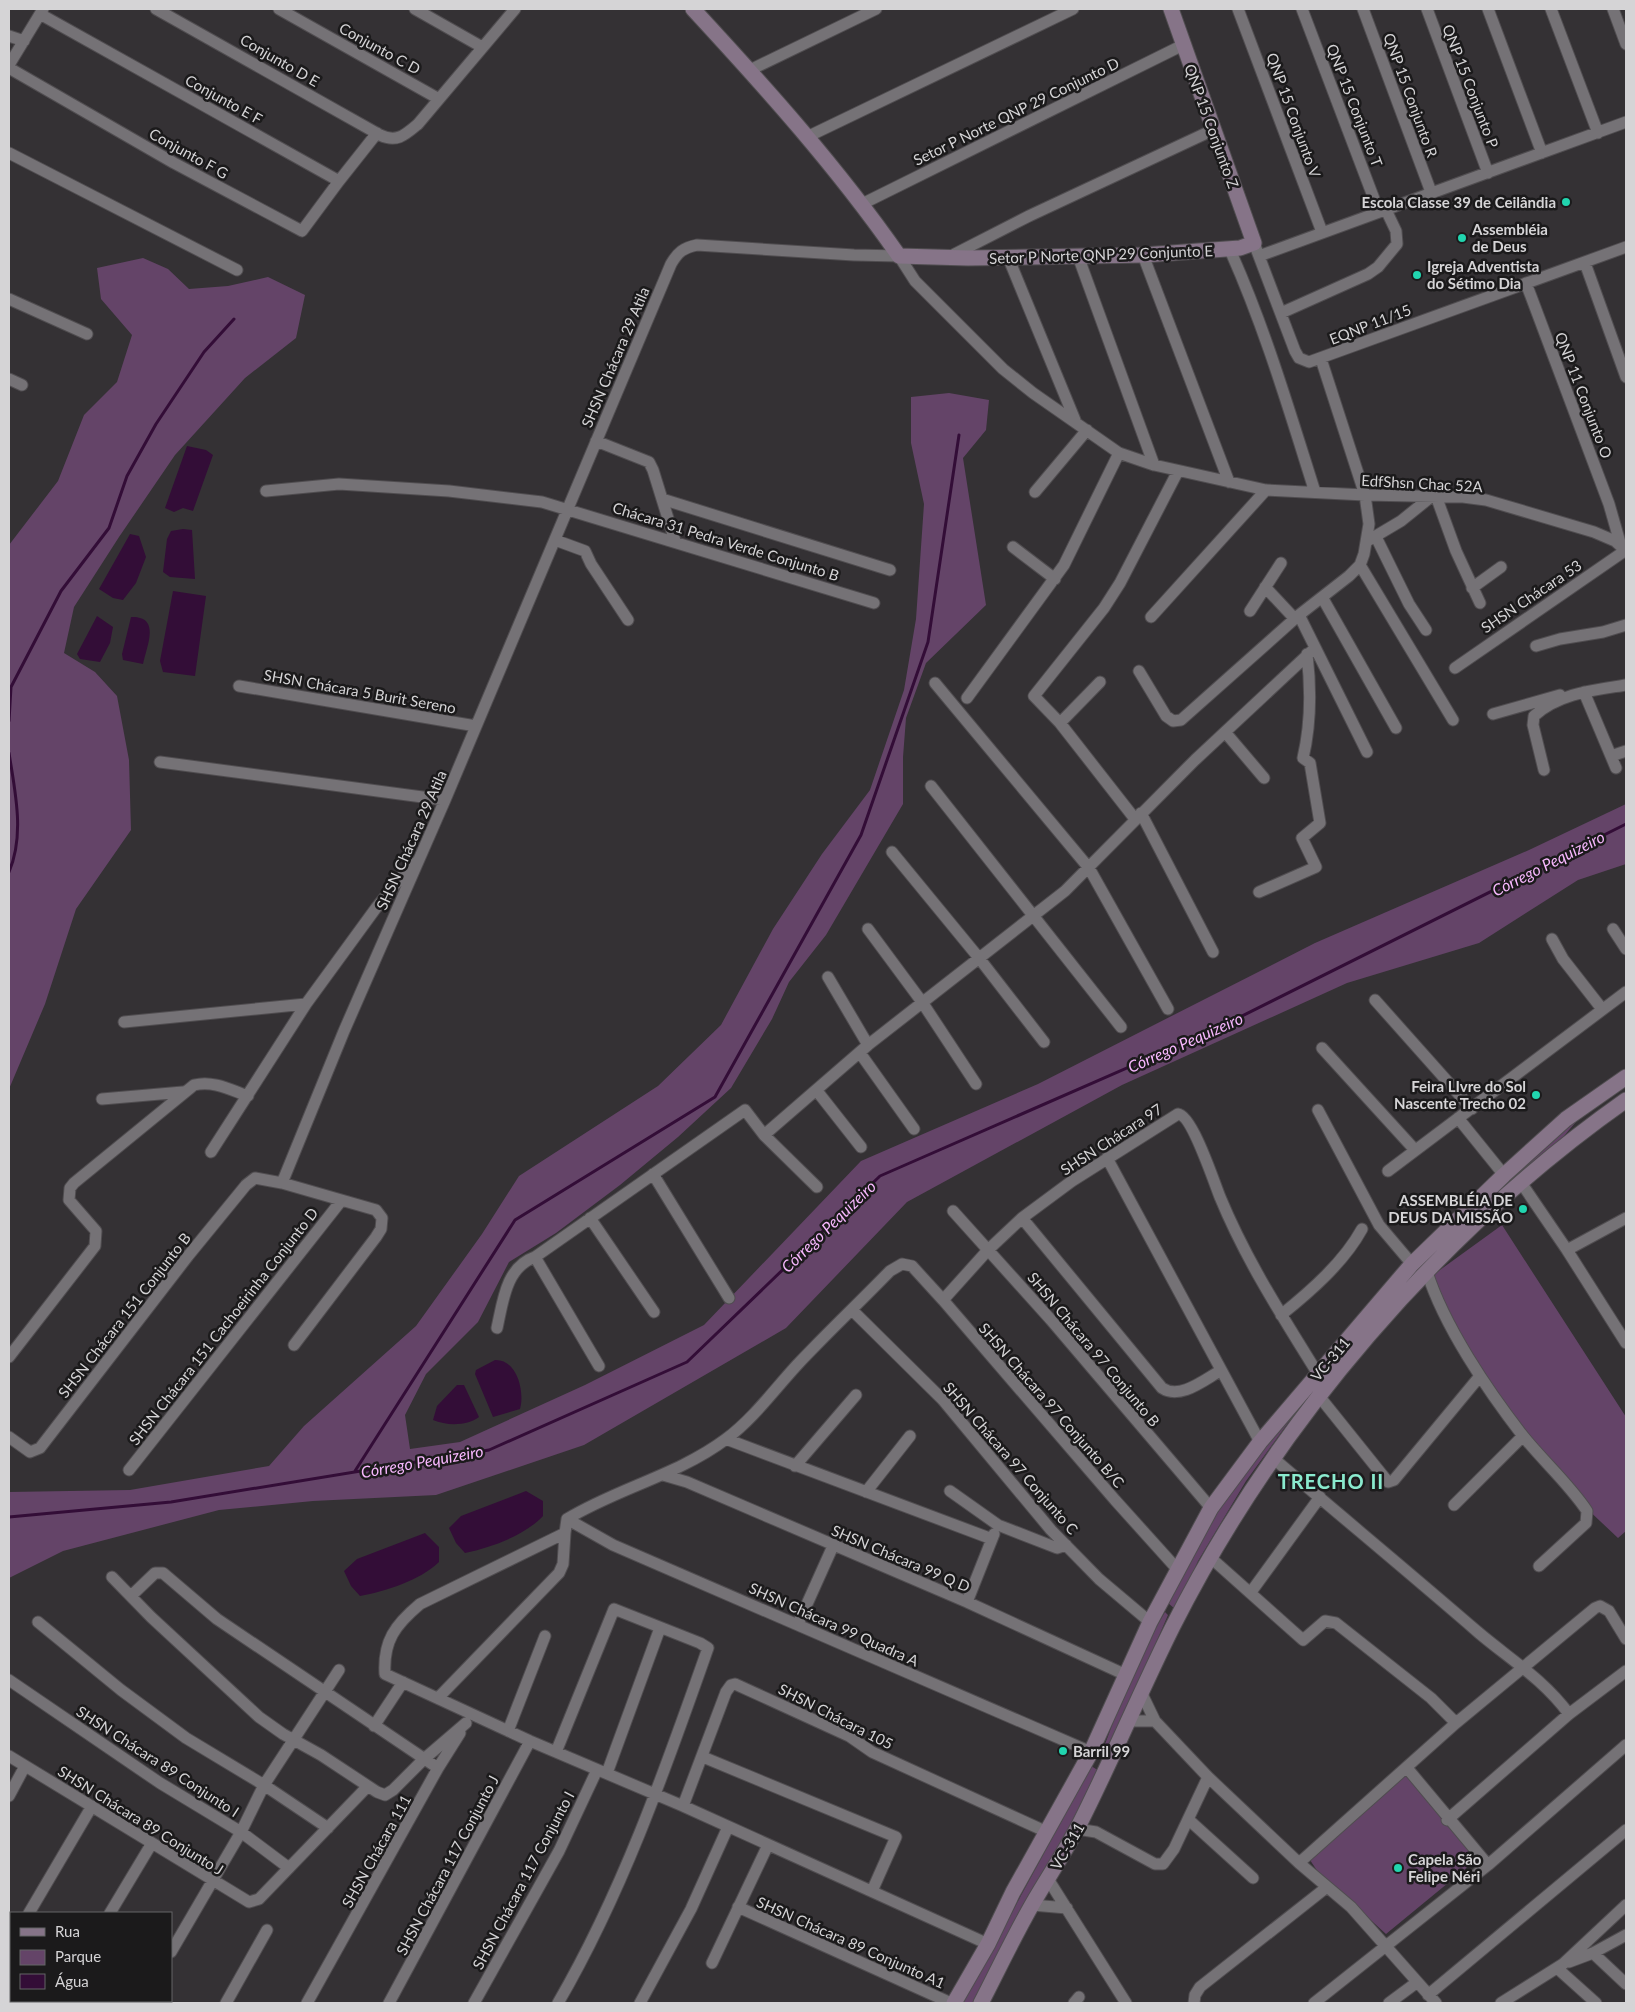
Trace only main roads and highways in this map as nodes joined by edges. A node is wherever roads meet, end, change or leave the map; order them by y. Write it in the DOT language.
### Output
graph roads {
  1 [pos="693,9"];
  2 [pos="1171,9"];
  3 [pos="1257,250"];
  4 [pos="1620,1081"];
  5 [pos="1624,1102"];
  6 [pos="1153,1616"];
  7 [pos="1173,1626"];
  8 [pos="1091,1752"];
  9 [pos="1110,1762"];
  10 [pos="968,1978"];
  11 [pos="982,2001"];
  12 [pos="952,2003"];
  1 -- 3 [label="main road, Setor P Norte QNP 29 Conjunto E"];
  2 -- 3 [label="main road, QNP 15 Conjunto Z"];
  4 -- 5 [label="main road"];
  4 -- 6 [label="main road, VC-311"];
  5 -- 7 [label="main road, VC-311"];
  6 -- 7 [label="main road"];
  6 -- 8 [label="main road, VC-311"];
  7 -- 9 [label="main road, VC-311"];
  8 -- 9 [label="main road"];
  8 -- 10 [label="main road, VC-311"];
  9 -- 11 [label="main road, VC-311"];
  10 -- 11 [label="main road"];
  10 -- 12 [label="main road, VC-311"];
}
